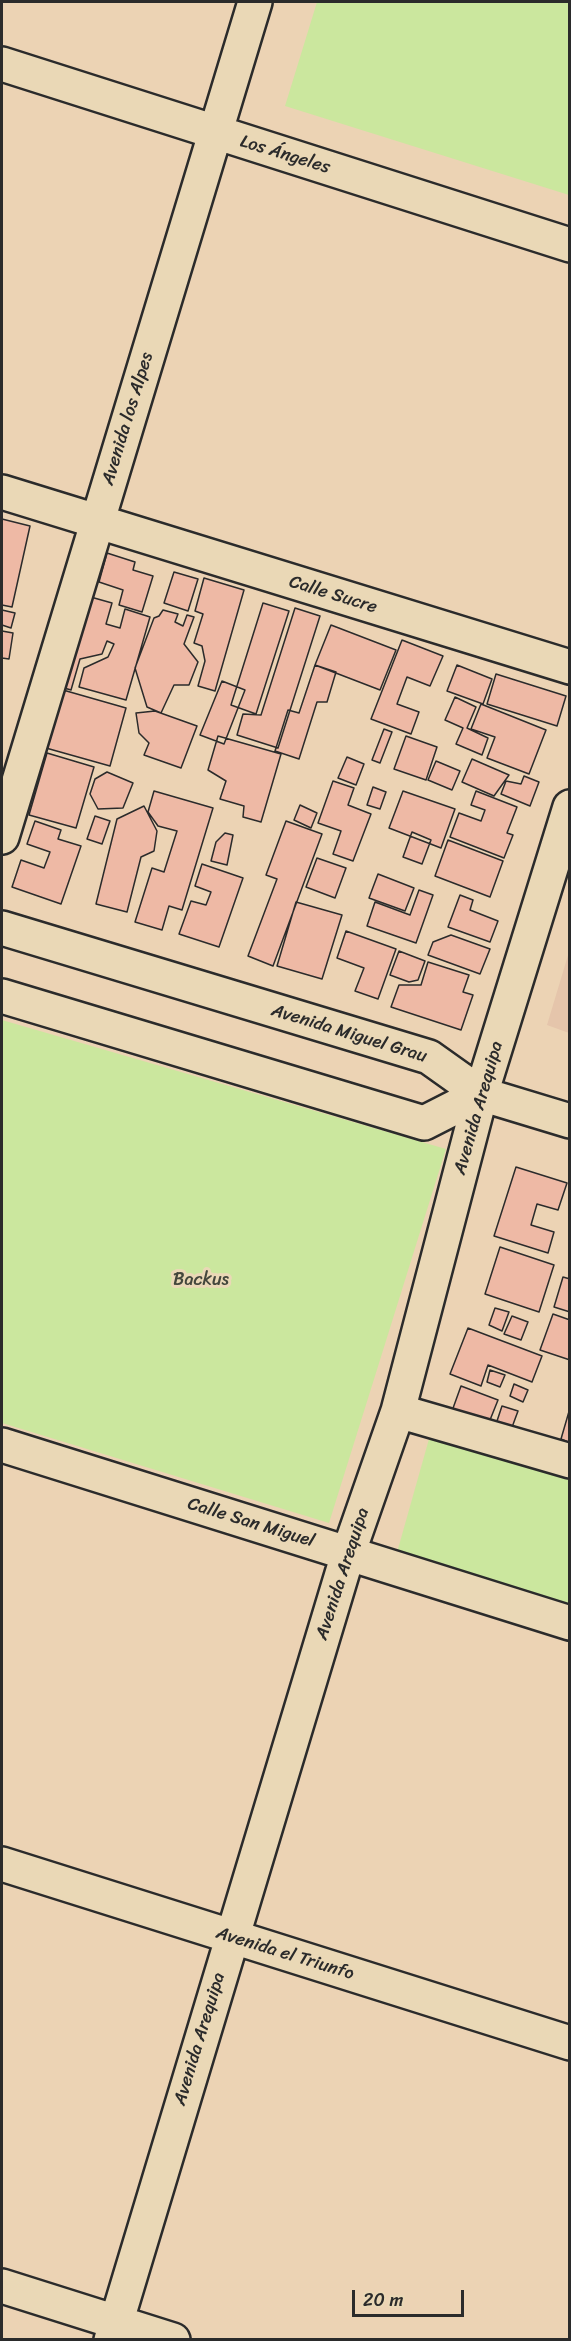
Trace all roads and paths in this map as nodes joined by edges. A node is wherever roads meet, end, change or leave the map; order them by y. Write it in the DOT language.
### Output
graph roads {
  1 [pos="255,2"];
  2 [pos="2,64"];
  3 [pos="215,133"];
  4 [pos="570,245"];
  5 [pos="2,492"];
  6 [pos="97,522"];
  7 [pos="570,667"];
  8 [pos="570,807"];
  9 [pos="2,837"];
  10 [pos="2,928"];
  11 [pos="2,996"];
  12 [pos="481,1094"];
  13 [pos="570,1121"];
  14 [pos="398,1411"];
  15 [pos="2,1445"];
  16 [pos="570,1461"];
  17 [pos="348,1554"];
  18 [pos="570,1623"];
  19 [pos="2,1864"];
  20 [pos="231,1936"];
  21 [pos="570,2043"];
  22 [pos="2,2286"];
  23 [pos="113,2330"];
  24 [pos="173,2340"];
  1 -- 3 [label="street, Avenida los Alpes"];
  2 -- 3 [label="street, Los Ángeles"];
  3 -- 4 [label="street, Los Ángeles"];
  3 -- 6 [label="street, Avenida los Alpes"];
  5 -- 6 [label="street, Calle Sucre"];
  6 -- 7 [label="street, Calle Sucre"];
  6 -- 9 [label="street, Avenida los Alpes"];
  8 -- 12 [label="street, Avenida Arequipa"];
  10 -- 12 [label="street, Avenida Miguel Grau"];
  11 -- 12 [label="street"];
  12 -- 13 [label="street, Avenida Miguel Grau"];
  12 -- 14 [label="street, Avenida Arequipa"];
  14 -- 16 [label="street"];
  14 -- 17 [label="street, Avenida Arequipa"];
  15 -- 17 [label="street, Calle San Miguel"];
  17 -- 18 [label="street, Calle San Miguel"];
  17 -- 20 [label="street, Avenida Arequipa"];
  19 -- 20 [label="street, Avenida el Triunfo"];
  20 -- 21 [label="street, Avenida el Triunfo"];
  20 -- 23 [label="street, Avenida Arequipa"];
  22 -- 23 [label="street"];
  23 -- 24 [label="street"];
}
